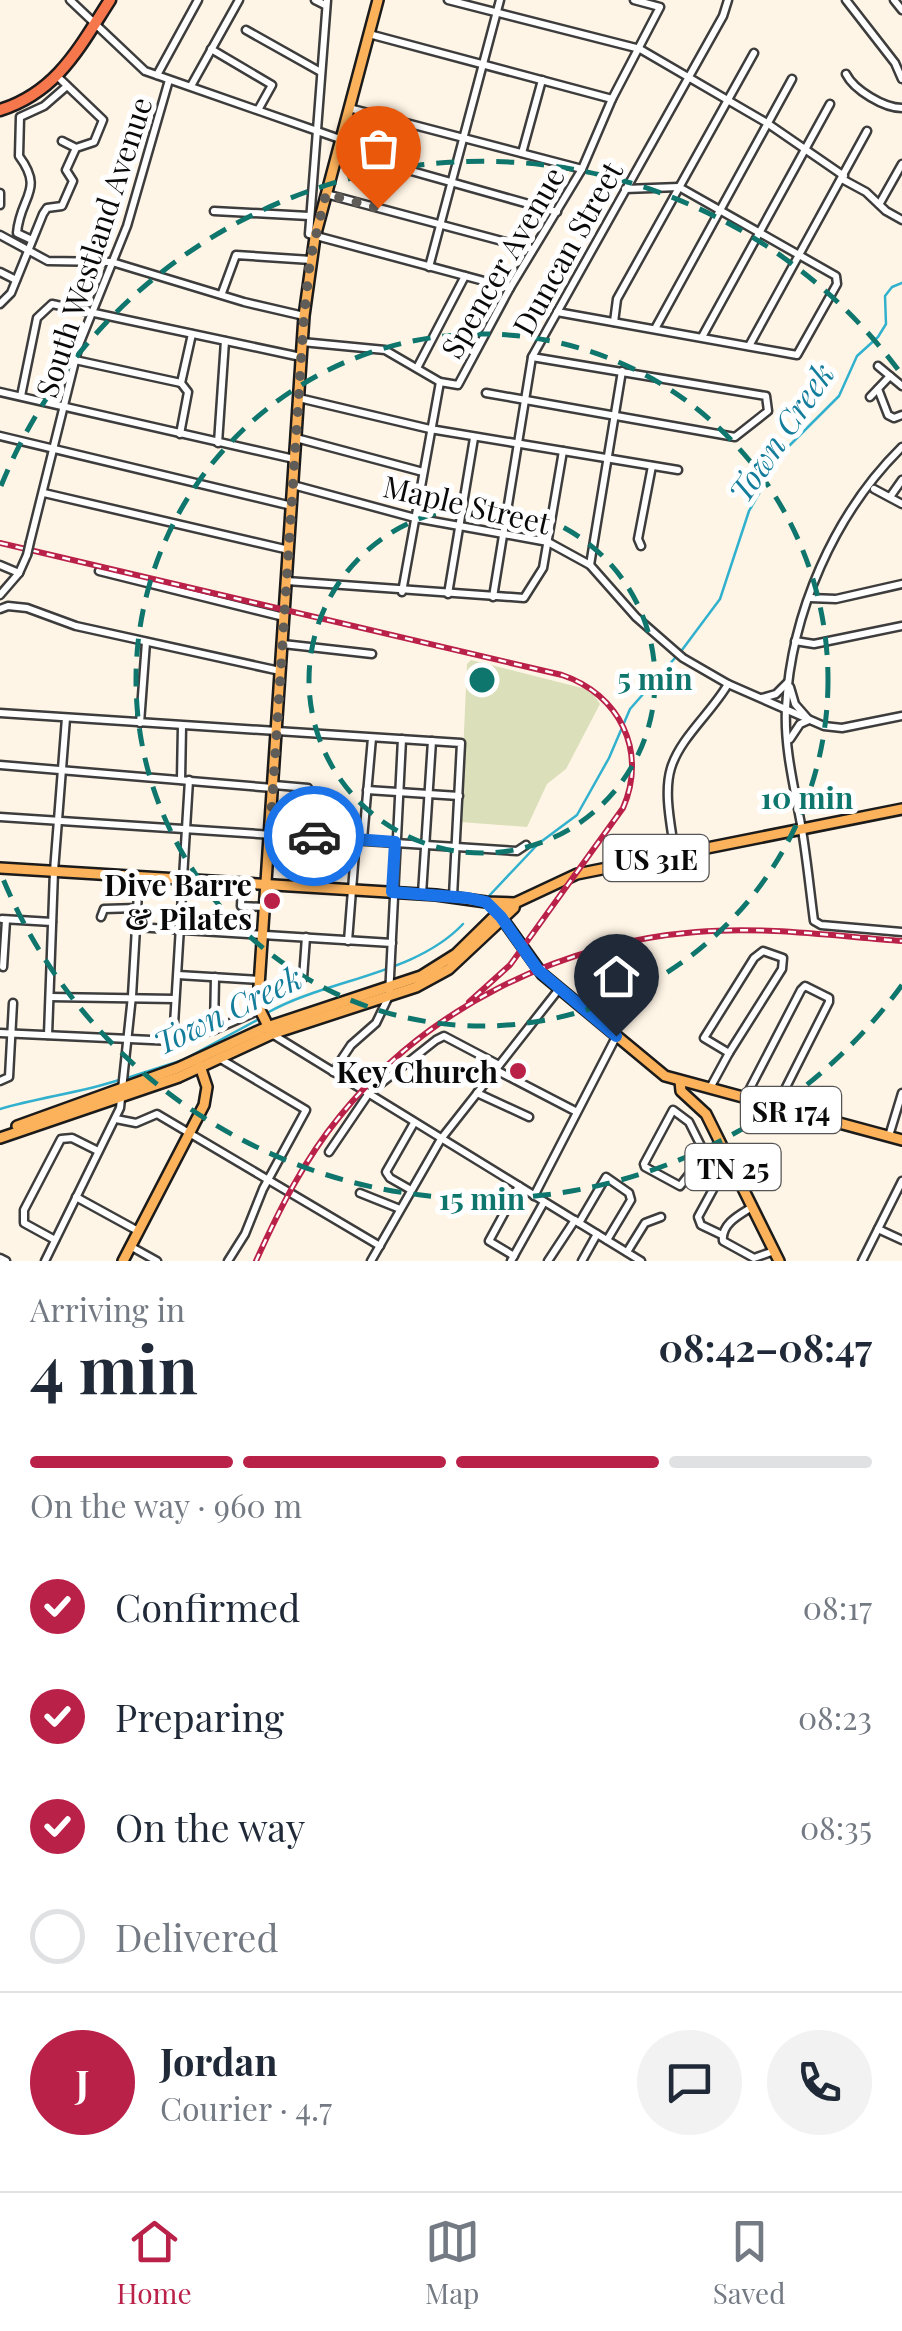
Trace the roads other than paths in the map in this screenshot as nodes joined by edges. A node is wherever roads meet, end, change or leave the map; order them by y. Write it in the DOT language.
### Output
graph roads {
  1 [pos="70,0"];
  2 [pos="110,0"];
  3 [pos="198,0"];
  4 [pos="315,0"];
  5 [pos="378,0"];
  6 [pos="448,0"];
  7 [pos="500,0"];
  8 [pos="634,0"];
  9 [pos="728,0"];
  10 [pos="894,0"];
  11 [pos="235,1"];
  12 [pos="326,2"];
  13 [pos="849,3"];
  14 [pos="902,10"];
  15 [pos="496,12"];
  16 [pos="94,24"];
  17 [pos="246,30"];
  18 [pos="368,34"];
  19 [pos="211,49"];
  20 [pos="640,50"];
  21 [pos="754,53"];
  22 [pos="898,60"];
  23 [pos="485,63"];
  24 [pos="320,71"];
  25 [pos="846,74"];
  26 [pos="157,75"];
  27 [pos="57,76"];
  28 [pos="688,76"];
  29 [pos="792,78"];
  30 [pos="902,78"];
  31 [pos="169,80"];
  32 [pos="542,80"];
  33 [pos="67,86"];
  34 [pos="190,86"];
  35 [pos="36,95"];
  36 [pos="726,98"];
  37 [pos="612,99"];
  38 [pos="830,104"];
  39 [pos="44,106"];
  40 [pos="349,108"];
  41 [pos="902,108"];
  42 [pos="0,110"];
  43 [pos="258,110"];
  44 [pos="768,123"];
  45 [pos="315,130"];
  46 [pos="867,131"];
  47 [pos="462,137"];
  48 [pos="340,139"];
  49 [pos="62,141"];
  50 [pos="76,148"];
  51 [pos="806,148"];
  52 [pos="337,150"];
  53 [pos="522,153"];
  54 [pos="902,164"];
  55 [pos="582,170"];
  56 [pos="843,177"];
  57 [pos="451,180"];
  58 [pos="678,187"];
  59 [pos="624,189"];
  60 [pos="0,193"];
  61 [pos="326,194"];
  62 [pos="880,203"];
  63 [pos="0,205"];
  64 [pos="720,210"];
  65 [pos="214,211"];
  66 [pos="557,212"];
  67 [pos="309,216"];
  68 [pos="902,220"];
  69 [pos="441,224"];
  70 [pos="759,233"];
  71 [pos="0,234"];
  72 [pos="315,237"];
  73 [pos="32,240"];
  74 [pos="532,249"];
  75 [pos="28,250"];
  76 [pos="800,255"];
  77 [pos="310,260"];
  78 [pos="112,262"];
  79 [pos="430,267"];
  80 [pos="0,272"];
  81 [pos="466,276"];
  82 [pos="16,280"];
  83 [pos="510,288"];
  84 [pos="222,294"];
  85 [pos="0,304"];
  86 [pos="90,312"];
  87 [pos="557,312"];
  88 [pos="304,316"];
  89 [pos="614,322"];
  90 [pos="656,328"];
  91 [pos="192,334"];
  92 [pos="702,337"];
  93 [pos="225,341"];
  94 [pos="302,342"];
  95 [pos="748,346"];
  96 [pos="532,356"];
  97 [pos="301,357"];
  98 [pos="75,360"];
  99 [pos="878,366"];
  100 [pos="417,368"];
  101 [pos="622,371"];
  102 [pos="890,376"];
  103 [pos="181,382"];
  104 [pos="440,382"];
  105 [pos="902,386"];
  106 [pos="878,389"];
  107 [pos="0,392"];
  108 [pos="486,393"];
  109 [pos="21,396"];
  110 [pos="870,397"];
  111 [pos="299,398"];
  112 [pos="526,399"];
  113 [pos="64,407"];
  114 [pos="902,415"];
  115 [pos="615,416"];
  116 [pos="430,429"];
  117 [pos="180,434"];
  118 [pos="0,436"];
  119 [pos="296,438"];
  120 [pos="474,438"];
  121 [pos="218,444"];
  122 [pos="517,444"];
  123 [pos="902,447"];
  124 [pos="54,449"];
  125 [pos="562,451"];
  126 [pos="607,458"];
  127 [pos="294,459"];
  128 [pos="652,466"];
  129 [pos="678,470"];
  130 [pos="422,472"];
  131 [pos="902,480"];
  132 [pos="293,485"];
  133 [pos="874,489"];
  134 [pos="44,492"];
  135 [pos="890,497"];
  136 [pos="902,504"];
  137 [pos="292,506"];
  138 [pos="415,518"];
  139 [pos="460,526"];
  140 [pos="503,533"];
  141 [pos="548,542"];
  142 [pos="641,546"];
  143 [pos="289,550"];
  144 [pos="0,565"];
  145 [pos="590,565"];
  146 [pos="19,572"];
  147 [pos="98,572"];
  148 [pos="287,581"];
  149 [pos="902,584"];
  150 [pos="402,592"];
  151 [pos="0,594"];
  152 [pos="448,594"];
  153 [pos="811,595"];
  154 [pos="493,596"];
  155 [pos="0,609"];
  156 [pos="285,617"];
  157 [pos="902,626"];
  158 [pos="795,641"];
  159 [pos="146,642"];
  160 [pos="284,644"];
  161 [pos="372,654"];
  162 [pos="282,671"];
  163 [pos="789,681"];
  164 [pos="728,684"];
  165 [pos="761,699"];
  166 [pos="786,710"];
  167 [pos="0,714"];
  168 [pos="902,716"];
  169 [pos="66,718"];
  170 [pos="810,720"];
  171 [pos="140,723"];
  172 [pos="182,726"];
  173 [pos="277,732"];
  174 [pos="372,738"];
  175 [pos="402,739"];
  176 [pos="432,741"];
  177 [pos="788,742"];
  178 [pos="0,765"];
  179 [pos="62,769"];
  180 [pos="185,780"];
  181 [pos="274,786"];
  182 [pos="308,788"];
  183 [pos="367,790"];
  184 [pos="398,792"];
  185 [pos="428,794"];
  186 [pos="459,796"];
  187 [pos="902,809"];
  188 [pos="0,817"];
  189 [pos="58,822"];
  190 [pos="186,830"];
  191 [pos="802,830"];
  192 [pos="270,835"];
  193 [pos="359,840"];
  194 [pos="395,842"];
  195 [pos="426,844"];
  196 [pos="526,845"];
  197 [pos="457,846"];
  198 [pos="674,854"];
  199 [pos="0,868"];
  200 [pos="54,871"];
  201 [pos="138,876"];
  202 [pos="182,879"];
  203 [pos="242,884"];
  204 [pos="267,886"];
  205 [pos="353,890"];
  206 [pos="392,892"];
  207 [pos="422,894"];
  208 [pos="453,896"];
  209 [pos="486,902"];
  210 [pos="512,902"];
  211 [pos="265,907"];
  212 [pos="137,908"];
  213 [pos="499,915"];
  214 [pos="101,918"];
  215 [pos="4,919"];
  216 [pos="52,922"];
  217 [pos="136,927"];
  218 [pos="180,929"];
  219 [pos="902,932"];
  220 [pos="264,935"];
  221 [pos="306,938"];
  222 [pos="348,941"];
  223 [pos="392,943"];
  224 [pos="3,968"];
  225 [pos="178,975"];
  226 [pos="215,977"];
  227 [pos="303,978"];
  228 [pos="260,980"];
  229 [pos="559,989"];
  230 [pos="389,992"];
  231 [pos="132,996"];
  232 [pos="50,997"];
  233 [pos="175,998"];
  234 [pos="13,1003"];
  235 [pos="265,1021"];
  236 [pos="214,1030"];
  237 [pos="0,1033"];
  238 [pos="12,1034"];
  239 [pos="48,1035"];
  240 [pos="616,1036"];
  241 [pos="127,1040"];
  242 [pos="173,1041"];
  243 [pos="729,1054"];
  244 [pos="222,1057"];
  245 [pos="199,1066"];
  246 [pos="498,1067"];
  247 [pos="334,1072"];
  248 [pos="4,1080"];
  249 [pos="680,1081"];
  250 [pos="124,1085"];
  251 [pos="710,1089"];
  252 [pos="478,1093"];
  253 [pos="902,1093"];
  254 [pos="369,1094"];
  255 [pos="746,1098"];
  256 [pos="776,1106"];
  257 [pos="575,1111"];
  258 [pos="529,1117"];
  259 [pos="116,1119"];
  260 [pos="414,1122"];
  261 [pos="713,1132"];
  262 [pos="189,1133"];
  263 [pos="0,1135"];
  264 [pos="889,1136"];
  265 [pos="699,1138"];
  266 [pos="440,1139"];
  267 [pos="902,1140"];
  268 [pos="98,1152"];
  269 [pos="329,1152"];
  270 [pos="733,1168"];
  271 [pos="268,1180"];
  272 [pos="902,1181"];
  273 [pos="519,1186"];
  274 [pos="412,1190"];
  275 [pos="360,1194"];
  276 [pos="534,1196"];
  277 [pos="76,1197"];
  278 [pos="544,1202"];
  279 [pos="753,1206"];
  280 [pos="400,1209"];
  281 [pos="661,1217"];
  282 [pos="577,1222"];
  283 [pos="878,1229"];
  284 [pos="138,1231"];
  285 [pos="597,1234"];
  286 [pos="722,1235"];
  287 [pos="55,1240"];
  288 [pos="607,1240"];
  289 [pos="902,1240"];
  290 [pos="130,1246"];
  291 [pos="380,1246"];
  292 [pos="626,1256"];
  293 [pos="776,1256"];
  294 [pos="513,1259"];
  295 [pos="45,1261"];
  296 [pos="123,1261"];
  297 [pos="157,1261"];
  298 [pos="228,1261"];
  299 [pos="371,1261"];
  300 [pos="548,1261"];
  301 [pos="582,1261"];
  302 [pos="641,1261"];
  303 [pos="862,1261"];
  1 -- 16 [label="street"];
  2 -- 16 [label="highway"];
  3 -- 26 [label="street"];
  4 -- 12 [label="street"];
  5 -- 18 [label="main road"];
  6 -- 15 [label="street"];
  7 -- 15 [label="street"];
  8 -- 20 [label="street, Spencer Avenue"];
  9 -- 28 [label="street, Duncan Street"];
  10 -- 14 [label="street"];
  11 -- 19 [label="street"];
  12 -- 24 [label="street"];
  13 -- 22 [label="street"];
  15 -- 20 [label="street"];
  15 -- 23 [label="street"];
  16 -- 26 [label="street"];
  16 -- 27 [label="highway"];
  17 -- 24 [label="street"];
  18 -- 23 [label="street"];
  18 -- 40 [label="main road"];
  19 -- 34 [label="street"];
  19 -- 43 [label="street"];
  20 -- 28 [label="street"];
  20 -- 37 [label="street, Spencer Avenue"];
  21 -- 36 [label="street"];
  22 -- 30 [label="street"];
  23 -- 32 [label="street"];
  23 -- 47 [label="street"];
  24 -- 45 [label="street"];
  25 -- 41 [label="street"];
  26 -- 31 [label="street"];
  27 -- 33 [label="street"];
  27 -- 35 [label="highway"];
  28 -- 36 [label="street"];
  28 -- 59 [label="street, Duncan Street"];
  29 -- 44 [label="street"];
  31 -- 34 [label="street"];
  31 -- 78 [label="street, South Westland Avenue"];
  32 -- 37 [label="street"];
  32 -- 53 [label="street"];
  33 -- 39 [label="street"];
  33 -- 50 [label="street"];
  34 -- 43 [label="street"];
  35 -- 39 [label="street"];
  35 -- 42 [label="highway"];
  36 -- 44 [label="street"];
  36 -- 58 [label="street"];
  37 -- 55 [label="street, Spencer Avenue"];
  38 -- 51 [label="street"];
  39 -- 73 [label="street"];
  40 -- 47 [label="street"];
  40 -- 48 [label="main road"];
  43 -- 45 [label="street"];
  44 -- 51 [label="street"];
  44 -- 64 [label="street"];
  45 -- 48 [label="street"];
  45 -- 67 [label="street"];
  46 -- 56 [label="street"];
  47 -- 53 [label="street"];
  47 -- 57 [label="street"];
  48 -- 52 [label="main road"];
  49 -- 50 [label="street"];
  50 -- 73 [label="street"];
  51 -- 56 [label="street"];
  51 -- 70 [label="street"];
  52 -- 57 [label="street"];
  52 -- 61 [label="main road"];
  53 -- 55 [label="street"];
  54 -- 62 [label="street"];
  55 -- 66 [label="street, Spencer Avenue"];
  56 -- 62 [label="street"];
  56 -- 76 [label="street"];
  57 -- 66 [label="street"];
  57 -- 69 [label="street"];
  58 -- 59 [label="street"];
  58 -- 64 [label="street"];
  58 -- 89 [label="street"];
  59 -- 87 [label="street, Duncan Street"];
  60 -- 63 [label="street"];
  61 -- 69 [label="street"];
  61 -- 72 [label="main road"];
  62 -- 68 [label="street"];
  64 -- 70 [label="street"];
  64 -- 90 [label="street"];
  65 -- 67 [label="street"];
  66 -- 74 [label="street, Spencer Avenue"];
  67 -- 72 [label="street"];
  69 -- 74 [label="street"];
  69 -- 79 [label="street"];
  70 -- 76 [label="street"];
  70 -- 92 [label="street"];
  71 -- 75 [label="street"];
  72 -- 77 [label="main road"];
  72 -- 79 [label="street"];
  73 -- 75 [label="street"];
  74 -- 83 [label="street, Spencer Avenue"];
  75 -- 78 [label="street"];
  75 -- 82 [label="street"];
  76 -- 95 [label="street"];
  76 -- 95 [label="street"];
  77 -- 84 [label="street"];
  77 -- 88 [label="main road"];
  78 -- 84 [label="street"];
  78 -- 86 [label="street, South Westland Avenue"];
  79 -- 81 [label="street"];
  80 -- 82 [label="street"];
  81 -- 83 [label="street"];
  81 -- 100 [label="street"];
  82 -- 85 [label="street"];
  83 -- 104 [label="street, Spencer Avenue"];
  84 -- 88 [label="street"];
  86 -- 91 [label="street"];
  86 -- 98 [label="street, South Westland Avenue"];
  86 -- 109 [label="street"];
  87 -- 89 [label="street"];
  87 -- 96 [label="street, Duncan Street"];
  88 -- 94 [label="main road"];
  89 -- 90 [label="street"];
  90 -- 92 [label="street"];
  91 -- 93 [label="street"];
  91 -- 103 [label="street"];
  92 -- 95 [label="street"];
  93 -- 97 [label="street"];
  93 -- 121 [label="street"];
  94 -- 97 [label="main road"];
  94 -- 100 [label="street"];
  96 -- 101 [label="street"];
  96 -- 112 [label="street, Duncan Street"];
  97 -- 111 [label="main road"];
  98 -- 103 [label="street"];
  98 -- 113 [label="street, South Westland Avenue"];
  99 -- 102 [label="street"];
  100 -- 104 [label="street"];
  101 -- 115 [label="street"];
  101 -- 115 [label="street"];
  102 -- 105 [label="street"];
  102 -- 106 [label="street"];
  103 -- 117 [label="street"];
  104 -- 116 [label="street, Spencer Avenue"];
  106 -- 110 [label="street"];
  106 -- 114 [label="street"];
  107 -- 109 [label="street"];
  108 -- 112 [label="street"];
  109 -- 113 [label="street"];
  111 -- 116 [label="street"];
  111 -- 119 [label="main road"];
  112 -- 115 [label="street"];
  112 -- 122 [label="street, Duncan Street"];
  113 -- 117 [label="street"];
  113 -- 124 [label="street, South Westland Avenue"];
  115 -- 126 [label="street"];
  116 -- 120 [label="street"];
  116 -- 130 [label="street, Spencer Avenue"];
  117 -- 121 [label="street"];
  118 -- 124 [label="street"];
  119 -- 127 [label="main road"];
  119 -- 130 [label="street"];
  120 -- 122 [label="street"];
  120 -- 139 [label="street"];
  121 -- 127 [label="street"];
  122 -- 125 [label="street"];
  122 -- 140 [label="street, Duncan Street"];
  123 -- 153 [label="street"];
  124 -- 134 [label="street, South Westland Avenue"];
  124 -- 137 [label="street"];
  125 -- 126 [label="street"];
  125 -- 141 [label="street"];
  126 -- 128 [label="street"];
  126 -- 145 [label="street"];
  127 -- 132 [label="main road"];
  128 -- 129 [label="street"];
  128 -- 142 [label="street"];
  130 -- 138 [label="street, Spencer Avenue"];
  131 -- 135 [label="street"];
  132 -- 137 [label="main road"];
  132 -- 138 [label="street, Maple Street"];
  133 -- 135 [label="street"];
  134 -- 143 [label="street"];
  134 -- 146 [label="street, South Westland Avenue, bridge"];
  135 -- 136 [label="street"];
  137 -- 143 [label="main road"];
  138 -- 139 [label="street, Maple Street"];
  138 -- 150 [label="street, Spencer Avenue"];
  139 -- 140 [label="street, Maple Street"];
  139 -- 152 [label="street"];
  140 -- 141 [label="street, Maple Street"];
  140 -- 154 [label="street, Duncan Street"];
  141 -- 145 [label="street, Maple Street"];
  141 -- 154 [label="street"];
  143 -- 148 [label="main road"];
  144 -- 146 [label="street"];
  145 -- 164 [label="street, Maple Street"];
  146 -- 151 [label="street, South Westland Avenue"];
  147 -- 156 [label="street"];
  148 -- 150 [label="street"];
  148 -- 156 [label="main road"];
  149 -- 153 [label="street"];
  150 -- 152 [label="street"];
  152 -- 154 [label="street"];
  153 -- 158 [label="street"];
  155 -- 159 [label="street"];
  156 -- 160 [label="main road"];
  157 -- 158 [label="street"];
  158 -- 163 [label="street"];
  159 -- 162 [label="street"];
  159 -- 171 [label="street"];
  160 -- 161 [label="street"];
  160 -- 162 [label="main road"];
  162 -- 173 [label="main road"];
  163 -- 165 [label="street"];
  163 -- 166 [label="street"];
  163 -- 170 [label="street"];
  164 -- 165 [label="street, Maple Street"];
  164 -- 198 [label="street"];
  165 -- 166 [label="street, Maple Street"];
  166 -- 170 [label="street, Maple Street"];
  166 -- 177 [label="street"];
  167 -- 169 [label="street"];
  168 -- 170 [label="street, Maple Street"];
  169 -- 171 [label="street"];
  169 -- 179 [label="street"];
  170 -- 177 [label="street"];
  171 -- 172 [label="street"];
  172 -- 173 [label="street"];
  172 -- 180 [label="street"];
  173 -- 174 [label="street"];
  173 -- 181 [label="main road"];
  174 -- 175 [label="street"];
  174 -- 183 [label="street"];
  175 -- 176 [label="street"];
  175 -- 184 [label="street"];
  176 -- 185 [label="street"];
  176 -- 186 [label="street"];
  177 -- 191 [label="street"];
  178 -- 179 [label="street"];
  179 -- 180 [label="street"];
  179 -- 189 [label="street"];
  180 -- 181 [label="street"];
  180 -- 190 [label="street"];
  181 -- 182 [label="street"];
  181 -- 192 [label="main road"];
  183 -- 184 [label="street"];
  183 -- 193 [label="street"];
  184 -- 185 [label="street"];
  184 -- 194 [label="street"];
  185 -- 186 [label="street"];
  185 -- 195 [label="street"];
  186 -- 197 [label="street"];
  187 -- 191 [label="main road, US 31E"];
  188 -- 189 [label="street"];
  189 -- 190 [label="street"];
  189 -- 200 [label="street"];
  190 -- 192 [label="street"];
  190 -- 202 [label="street"];
  191 -- 198 [label="main road, US 31E"];
  191 -- 219 [label="street"];
  192 -- 193 [label="street"];
  192 -- 204 [label="main road"];
  193 -- 194 [label="street"];
  193 -- 205 [label="street"];
  194 -- 195 [label="street"];
  194 -- 206 [label="street"];
  195 -- 197 [label="street"];
  195 -- 207 [label="street"];
  196 -- 197 [label="street"];
  197 -- 208 [label="street"];
  198 -- 210 [label="main road, US 31E"];
  199 -- 200 [label="main road"];
  200 -- 201 [label="main road"];
  200 -- 216 [label="street"];
  201 -- 202 [label="main road"];
  201 -- 212 [label="street"];
  202 -- 203 [label="main road"];
  202 -- 218 [label="street"];
  203 -- 204 [label="main road"];
  203 -- 211 [label="street"];
  204 -- 205 [label="main road"];
  204 -- 211 [label="main road"];
  205 -- 206 [label="main road"];
  205 -- 222 [label="street"];
  206 -- 207 [label="main road"];
  206 -- 223 [label="street"];
  207 -- 208 [label="main road"];
  208 -- 209 [label="main road"];
  209 -- 210 [label="main road"];
  209 -- 213 [label="main road, TN 25"];
  210 -- 213 [label="main road, US 31E"];
  211 -- 220 [label="main road"];
  212 -- 214 [label="street"];
  212 -- 217 [label="street"];
  213 -- 229 [label="main road, TN 25"];
  213 -- 230 [label="main road, US 31E"];
  215 -- 216 [label="street"];
  215 -- 224 [label="street"];
  216 -- 232 [label="street"];
  217 -- 218 [label="street"];
  217 -- 231 [label="street"];
  218 -- 220 [label="street"];
  218 -- 225 [label="street"];
  220 -- 221 [label="street"];
  220 -- 228 [label="main road"];
  221 -- 222 [label="street"];
  221 -- 227 [label="street"];
  222 -- 223 [label="street"];
  223 -- 230 [label="street"];
  225 -- 226 [label="street"];
  225 -- 233 [label="street"];
  226 -- 228 [label="street"];
  226 -- 236 [label="street"];
  228 -- 235 [label="main road"];
  229 -- 240 [label="main road, TN 25"];
  229 -- 246 [label="street"];
  230 -- 235 [label="main road, US 31E"];
  230 -- 247 [label="street"];
  231 -- 232 [label="street"];
  231 -- 233 [label="street"];
  231 -- 241 [label="street"];
  232 -- 239 [label="street"];
  233 -- 242 [label="street"];
  234 -- 238 [label="street"];
  235 -- 236 [label="street"];
  235 -- 244 [label="main road, US 31E"];
  235 -- 245 [label="main road, US 31E"];
  235 -- 247 [label="street"];
  236 -- 242 [label="street"];
  237 -- 238 [label="street"];
  238 -- 239 [label="street"];
  238 -- 248 [label="street"];
  239 -- 241 [label="street"];
  240 -- 249 [label="main road, TN 25"];
  240 -- 257 [label="street"];
  241 -- 242 [label="street"];
  241 -- 250 [label="street"];
  243 -- 243 [label="street"];
  243 -- 251 [label="street"];
  244 -- 245 [label="main road, US 31E"];
  244 -- 271 [label="street"];
  245 -- 250 [label="main road, US 31E"];
  245 -- 262 [label="main road"];
  246 -- 252 [label="street"];
  246 -- 254 [label="street"];
  246 -- 257 [label="street"];
  247 -- 254 [label="street"];
  249 -- 251 [label="main road, SR 174"];
  249 -- 261 [label="main road, TN 25"];
  250 -- 259 [label="street"];
  250 -- 263 [label="main road, US 31E"];
  251 -- 255 [label="main road, SR 174"];
  252 -- 258 [label="street"];
  252 -- 266 [label="street"];
  253 -- 264 [label="street"];
  254 -- 260 [label="street"];
  254 -- 269 [label="street"];
  255 -- 256 [label="main road, SR 174"];
  255 -- 256 [label="street"];
  256 -- 264 [label="main road, SR 174"];
  257 -- 276 [label="street"];
  259 -- 262 [label="street"];
  259 -- 268 [label="street"];
  260 -- 266 [label="street"];
  260 -- 274 [label="street"];
  261 -- 265 [label="street"];
  261 -- 270 [label="main road, TN 25"];
  262 -- 271 [label="street"];
  262 -- 284 [label="main road"];
  264 -- 267 [label="main road, SR 174"];
  265 -- 265 [label="street"];
  266 -- 273 [label="street"];
  266 -- 274 [label="street"];
  268 -- 277 [label="street"];
  268 -- 287 [label="street"];
  270 -- 279 [label="main road, TN 25"];
  270 -- 286 [label="street"];
  271 -- 291 [label="street"];
  271 -- 298 [label="street"];
  272 -- 283 [label="street"];
  273 -- 276 [label="street"];
  273 -- 294 [label="street"];
  274 -- 280 [label="street"];
  275 -- 280 [label="street"];
  276 -- 278 [label="street"];
  277 -- 284 [label="street"];
  277 -- 287 [label="street"];
  278 -- 282 [label="street"];
  278 -- 294 [label="street"];
  279 -- 286 [label="street"];
  279 -- 293 [label="main road, TN 25"];
  280 -- 291 [label="street"];
  281 -- 292 [label="street"];
  282 -- 285 [label="street"];
  282 -- 288 [label="street"];
  282 -- 300 [label="street"];
  283 -- 289 [label="street"];
  283 -- 303 [label="street"];
  284 -- 290 [label="main road"];
  285 -- 288 [label="street"];
  285 -- 301 [label="street"];
  286 -- 293 [label="street"];
  287 -- 295 [label="street"];
  288 -- 292 [label="street"];
  290 -- 296 [label="main road"];
  290 -- 297 [label="street"];
  291 -- 299 [label="street"];
  292 -- 302 [label="street"];
}
